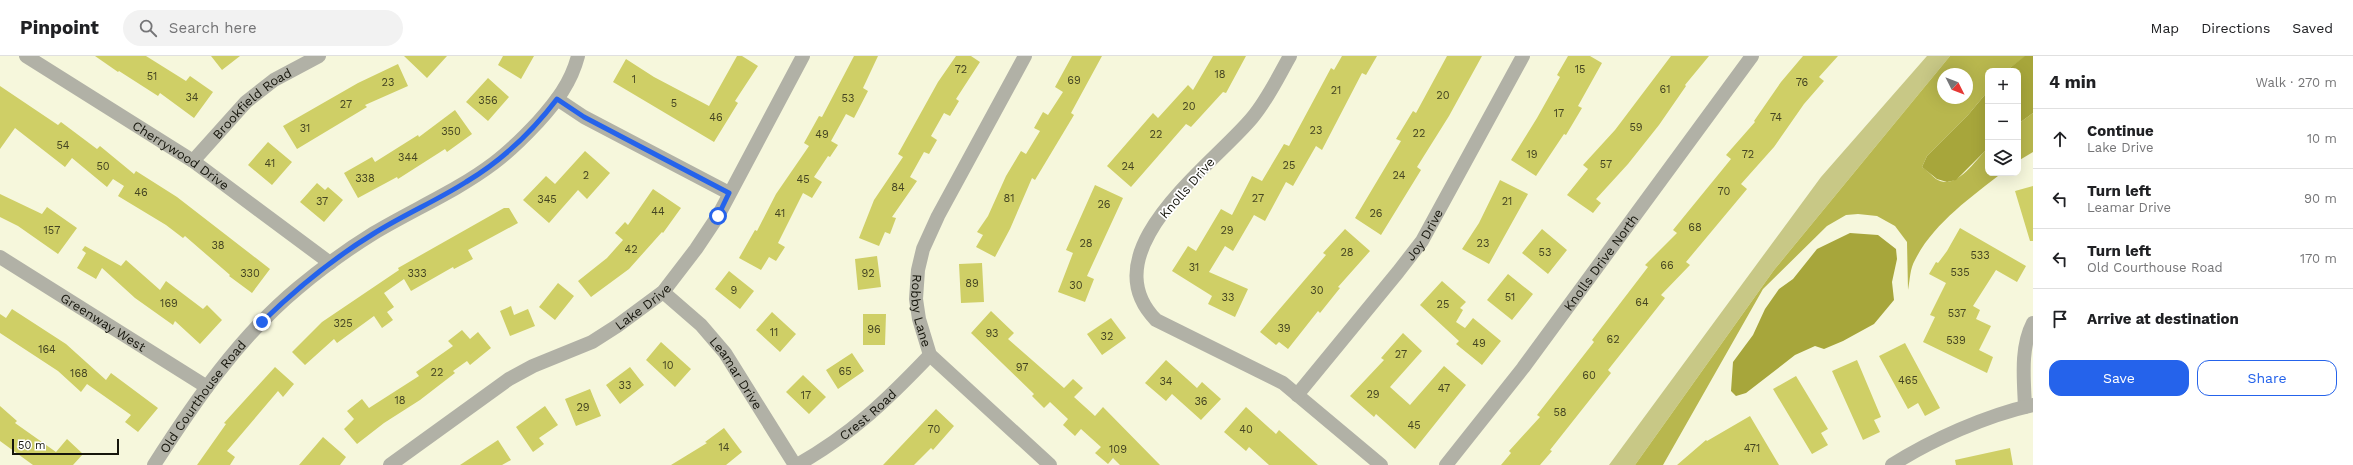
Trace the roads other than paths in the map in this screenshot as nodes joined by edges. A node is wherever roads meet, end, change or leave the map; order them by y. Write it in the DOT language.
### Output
graph roads {
  1 [pos="26,56"];
  2 [pos="319,56"];
  3 [pos="578,56"];
  4 [pos="802,56"];
  5 [pos="1025,56"];
  6 [pos="1290,56"];
  7 [pos="1523,56"];
  8 [pos="1752,56"];
  9 [pos="557,99"];
  10 [pos="193,161"];
  11 [pos="729,193"];
  12 [pos="0,257"];
  13 [pos="330,263"];
  14 [pos="663,292"];
  15 [pos="2033,323"];
  16 [pos="930,355"];
  17 [pos="207,387"];
  18 [pos="1297,395"];
  19 [pos="2029,406"];
  20 [pos="154,465"];
  21 [pos="390,465"];
  22 [pos="796,465"];
  23 [pos="1050,465"];
  24 [pos="1381,465"];
  25 [pos="1446,465"];
  26 [pos="1892,465"];
  1 -- 10 [label="street, Cherrywood Drive"];
  2 -- 10 [label="street, Brookfield Road"];
  3 -- 9 [label="street, Old Courthouse Road"];
  4 -- 11 [label="street, Lake Drive"];
  5 -- 16 [label="street, Robby Lane"];
  6 -- 18 [label="street, Knolls Drive"];
  7 -- 18 [label="street, Joy Drive"];
  8 -- 25 [label="street, Knolls Drive North"];
  9 -- 11 [label="street"];
  9 -- 13 [label="street, Old Courthouse Road"];
  10 -- 13 [label="street, Cherrywood Drive"];
  11 -- 14 [label="street, Lake Drive"];
  12 -- 17 [label="street, Greenway West"];
  13 -- 17 [label="street, Old Courthouse Road"];
  14 -- 21 [label="street, Lake Drive"];
  14 -- 22 [label="street, Leamar Drive"];
  15 -- 19 [label="street"];
  16 -- 22 [label="street, Crest Road"];
  16 -- 23 [label="street, Robby Lane"];
  17 -- 20 [label="street, Old Courthouse Road"];
  18 -- 24 [label="street"];
  19 -- 26 [label="street"];
}
